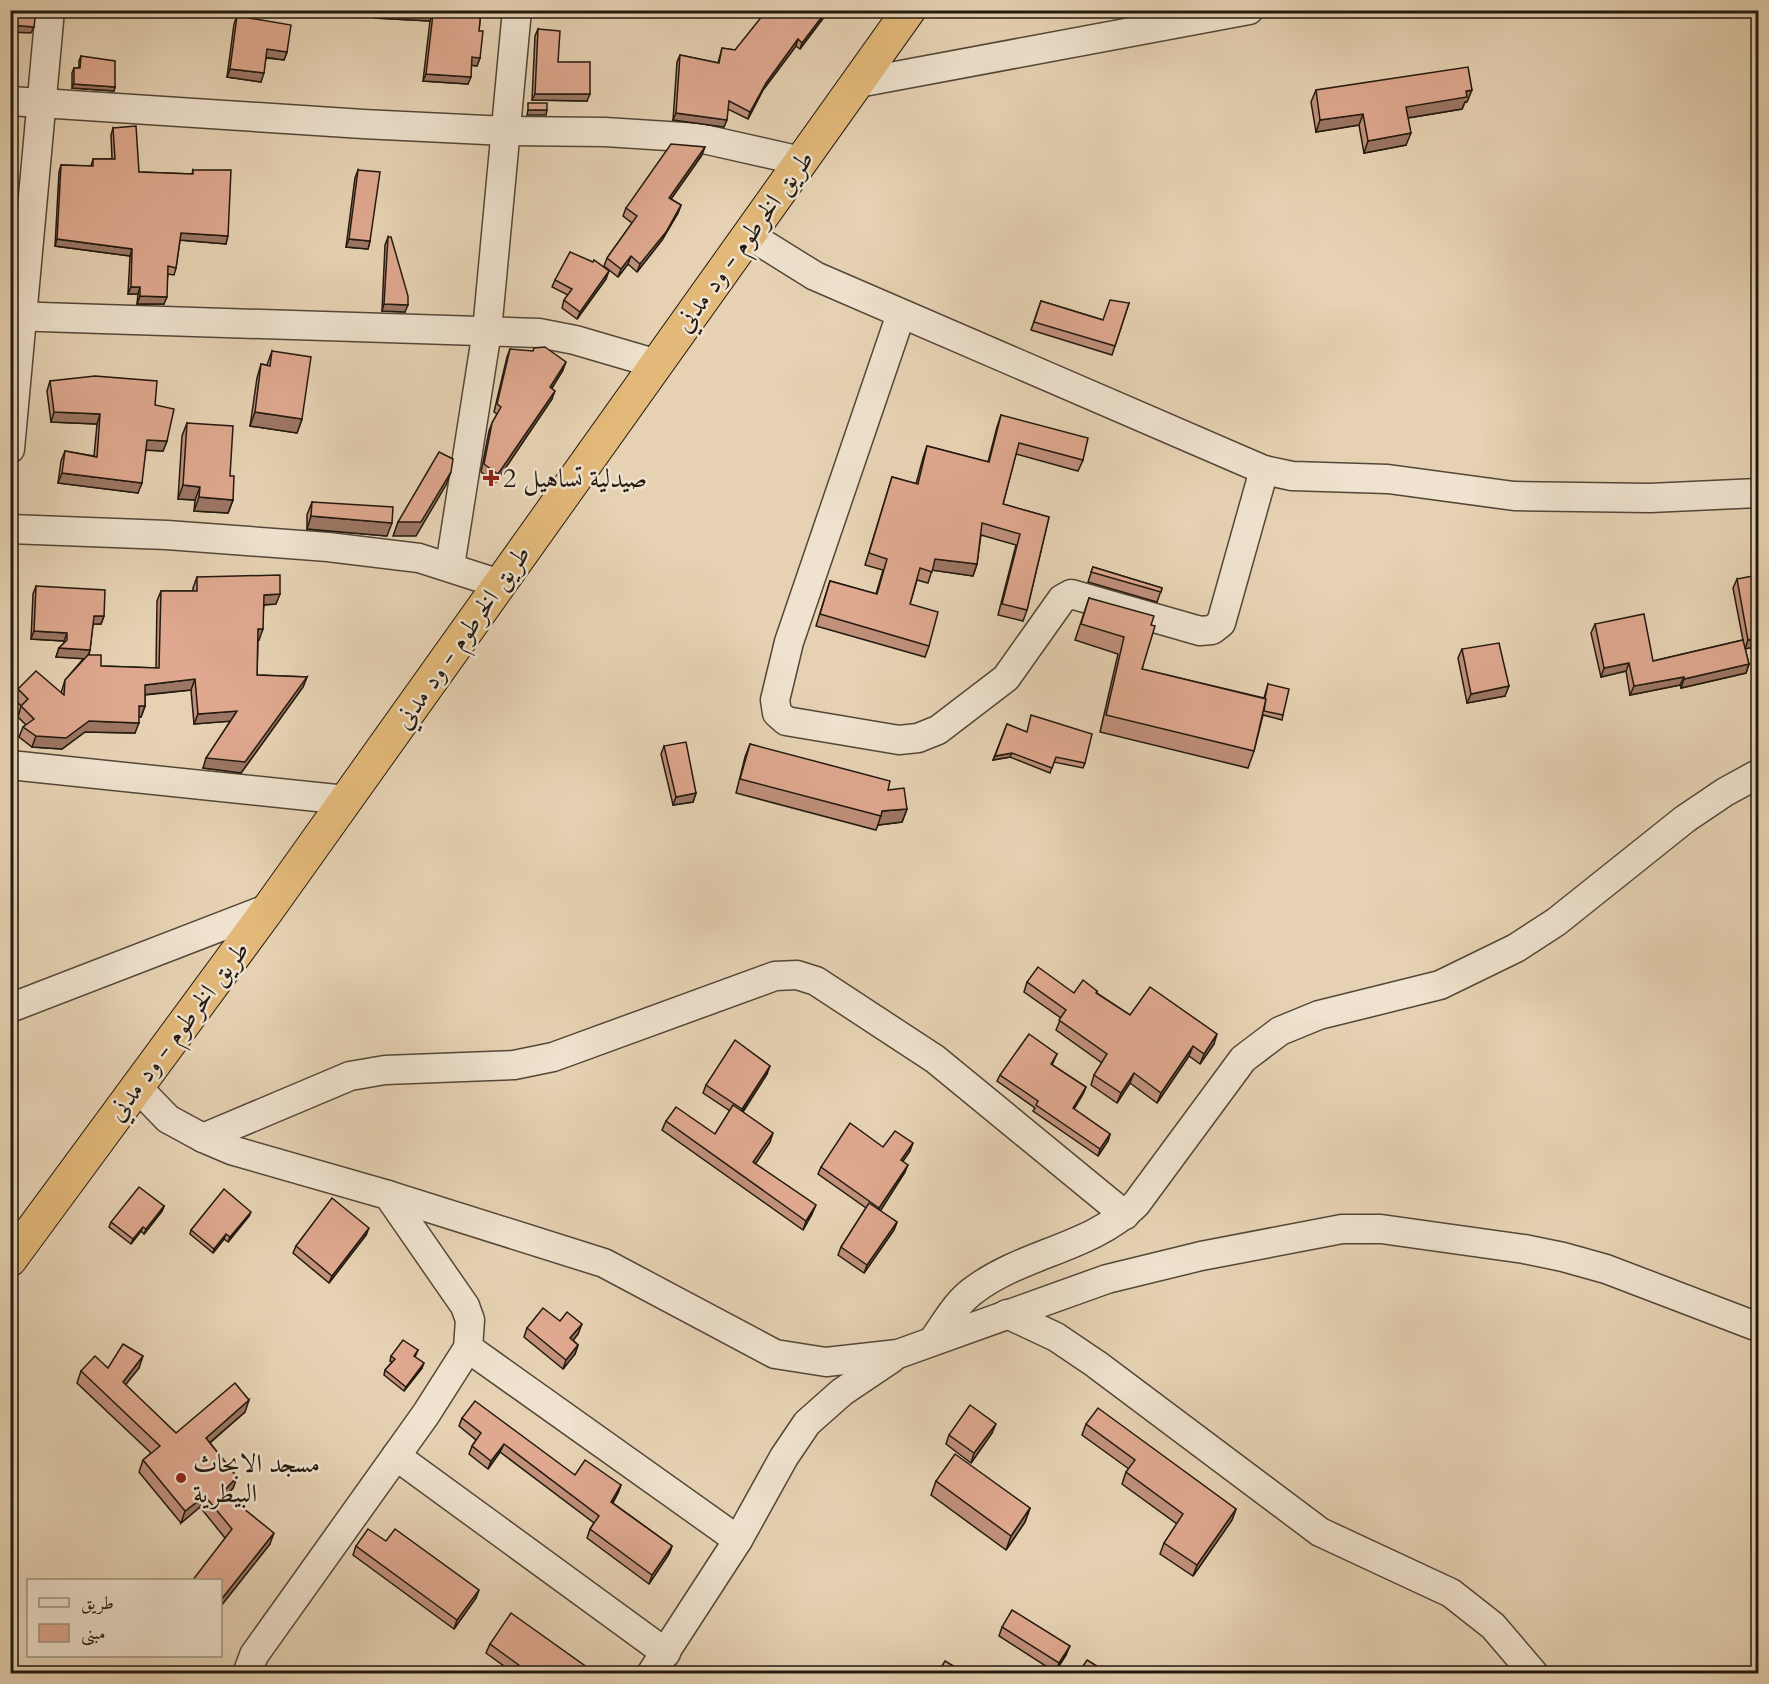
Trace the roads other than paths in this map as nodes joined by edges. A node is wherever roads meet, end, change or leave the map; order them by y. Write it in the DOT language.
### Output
graph roads {
  1 [pos="50,10"];
  2 [pos="517,10"];
  3 [pos="909,10"];
  4 [pos="1249,10"];
  5 [pos="858,83"];
  6 [pos="10,100"];
  7 [pos="43,103"];
  8 [pos="506,131"];
  9 [pos="801,161"];
  10 [pos="749,235"];
  11 [pos="901,314"];
  12 [pos="17,316"];
  13 [pos="487,331"];
  14 [pos="657,364"];
  15 [pos="10,448"];
  16 [pos="1264,470"];
  17 [pos="1758,493"];
  18 [pos="10,529"];
  19 [pos="450,566"];
  20 [pos="500,584"];
  21 [pos="10,765"];
  22 [pos="1758,774"];
  23 [pos="346,800"];
  24 [pos="269,908"];
  25 [pos="10,1008"];
  26 [pos="136,1086"];
  27 [pos="203,1138"];
  28 [pos="388,1195"];
  29 [pos="1125,1215"];
  30 [pos="10,1260"];
  31 [pos="1007,1314"];
  32 [pos="1758,1328"];
  33 [pos="934,1340"];
  34 [pos="468,1348"];
  35 [pos="898,1354"];
  36 [pos="396,1456"];
  37 [pos="738,1540"];
  38 [pos="659,1663"];
  39 [pos="247,1674"];
  40 [pos="1534,1674"];
  1 -- 7 [label="street"];
  2 -- 8 [label="street"];
  3 -- 5 [label="highway, طريق الخرطوم - ود مدني"];
  4 -- 5 [label="street"];
  5 -- 9 [label="highway, طريق الخرطوم - ود مدني"];
  6 -- 7 [label="street"];
  7 -- 8 [label="street"];
  7 -- 12 [label="street"];
  8 -- 9 [label="street"];
  8 -- 13 [label="street"];
  9 -- 10 [label="highway, طريق الخرطوم - ود مدني"];
  10 -- 11 [label="street"];
  10 -- 14 [label="highway, طريق الخرطوم - ود مدني"];
  11 -- 16 [label="street"];
  11 -- 16 [label="street"];
  12 -- 13 [label="street"];
  12 -- 15 [label="street"];
  13 -- 14 [label="street"];
  13 -- 19 [label="street"];
  14 -- 20 [label="highway, طريق الخرطوم - ود مدني"];
  16 -- 17 [label="street"];
  18 -- 19 [label="street"];
  19 -- 20 [label="street"];
  20 -- 23 [label="highway, طريق الخرطوم - ود مدني"];
  21 -- 23 [label="street"];
  22 -- 29 [label="street"];
  23 -- 24 [label="highway, طريق الخرطوم - ود مدني"];
  24 -- 25 [label="street"];
  24 -- 26 [label="highway, طريق الخرطوم - ود مدني"];
  26 -- 27 [label="street"];
  26 -- 30 [label="highway, طريق الخرطوم - ود مدني"];
  27 -- 28 [label="street"];
  27 -- 29 [label="street"];
  28 -- 34 [label="street"];
  28 -- 35 [label="street"];
  29 -- 33 [label="street"];
  31 -- 32 [label="street"];
  31 -- 33 [label="street"];
  31 -- 40 [label="street"];
  33 -- 35 [label="street"];
  34 -- 36 [label="street"];
  34 -- 37 [label="street"];
  35 -- 37 [label="street"];
  36 -- 38 [label="street"];
  36 -- 39 [label="street"];
  37 -- 38 [label="street"];
}
